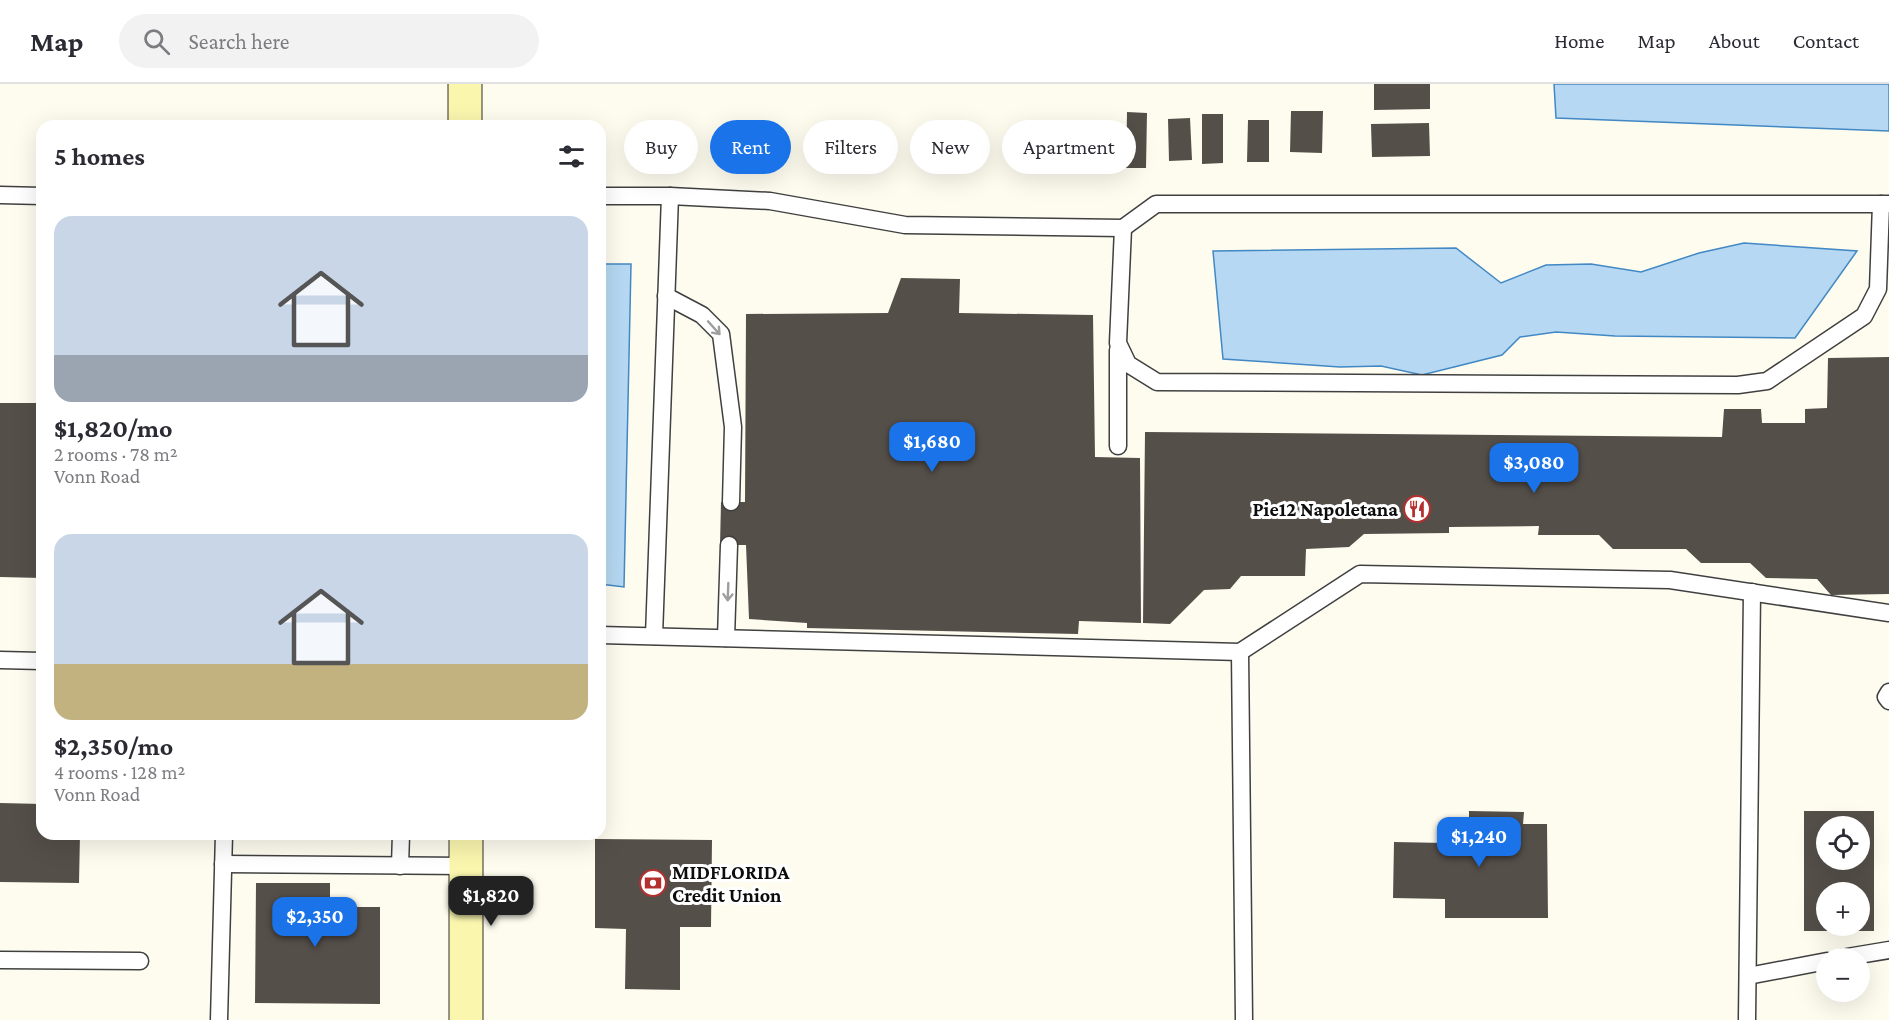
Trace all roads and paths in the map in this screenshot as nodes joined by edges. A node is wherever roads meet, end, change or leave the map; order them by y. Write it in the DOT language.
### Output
graph roads {
  1 [pos="465,84"];
  2 [pos="465,120"];
  3 [pos="0,195"];
  4 [pos="36,196"];
  5 [pos="606,196"];
  6 [pos="670,196"];
  7 [pos="1885,204"];
  8 [pos="1123,228"];
  9 [pos="666,296"];
  10 [pos="1118,343"];
  11 [pos="1118,446"];
  12 [pos="731,502"];
  13 [pos="729,545"];
  14 [pos="1752,592"];
  15 [pos="1889,613"];
  16 [pos="606,635"];
  17 [pos="654,636"];
  18 [pos="726,638"];
  19 [pos="1240,652"];
  20 [pos="0,660"];
  21 [pos="36,661"];
  22 [pos="1889,692"];
  23 [pos="1889,701"];
  24 [pos="224,840"];
  25 [pos="401,840"];
  26 [pos="466,840"];
  27 [pos="223,864"];
  28 [pos="400,866"];
  29 [pos="466,866"];
  30 [pos="1889,950"];
  31 [pos="1870,953"];
  32 [pos="0,960"];
  33 [pos="140,962"];
  34 [pos="1816,963"];
  35 [pos="1748,976"];
  36 [pos="219,1020"];
  37 [pos="466,1020"];
  38 [pos="1244,1020"];
  39 [pos="1747,1020"];
  1 -- 2 [label="street"];
  3 -- 4 [label="lane"];
  5 -- 6 [label="lane"];
  6 -- 8 [label="lane"];
  6 -- 9 [label="lane"];
  7 -- 8 [label="lane"];
  7 -- 10 [label="lane"];
  8 -- 10 [label="lane"];
  9 -- 12 [label="lane, one-way"];
  9 -- 17 [label="lane"];
  10 -- 11 [label="lane"];
  13 -- 18 [label="lane, one-way"];
  14 -- 15 [label="lane"];
  14 -- 19 [label="lane"];
  14 -- 35 [label="lane"];
  16 -- 17 [label="lane"];
  17 -- 18 [label="lane"];
  18 -- 19 [label="lane"];
  19 -- 38 [label="lane"];
  20 -- 21 [label="lane"];
  22 -- 23 [label="lane"];
  24 -- 27 [label="lane"];
  25 -- 28 [label="lane"];
  26 -- 29 [label="street"];
  27 -- 28 [label="lane"];
  27 -- 36 [label="lane"];
  28 -- 29 [label="lane"];
  29 -- 37 [label="street"];
  30 -- 31 [label="lane"];
  32 -- 33 [label="lane"];
  34 -- 35 [label="lane"];
  35 -- 39 [label="lane"];
}
